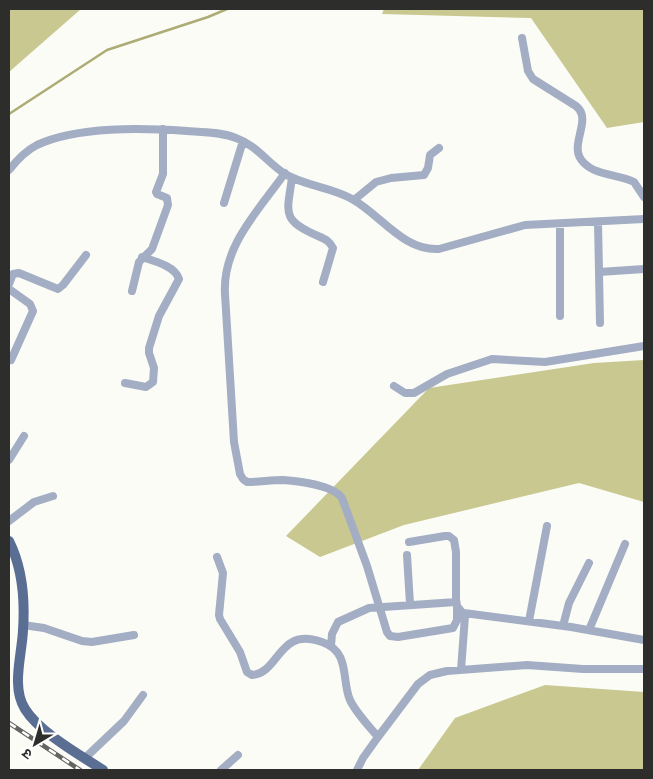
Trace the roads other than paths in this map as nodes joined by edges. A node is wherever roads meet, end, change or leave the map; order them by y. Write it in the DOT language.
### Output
graph roads {
  1 [pos="522,38"];
  2 [pos="163,129"];
  3 [pos="243,141"];
  4 [pos="439,148"];
  5 [pos="9,170"];
  6 [pos="288,176"];
  7 [pos="642,192"];
  8 [pos="354,200"];
  9 [pos="224,203"];
  10 [pos="644,219"];
  11 [pos="598,222"];
  12 [pos="560,224"];
  13 [pos="86,255"];
  14 [pos="142,257"];
  15 [pos="644,269"];
  16 [pos="599,272"];
  17 [pos="323,282"];
  18 [pos="9,284"];
  19 [pos="9,288"];
  20 [pos="132,291"];
  21 [pos="560,316"];
  22 [pos="600,323"];
  23 [pos="644,346"];
  24 [pos="11,360"];
  25 [pos="125,383"];
  26 [pos="394,386"];
  27 [pos="24,436"];
  28 [pos="9,460"];
  29 [pos="53,496"];
  30 [pos="9,521"];
  31 [pos="547,526"];
  32 [pos="9,541"];
  33 [pos="409,542"];
  34 [pos="625,544"];
  35 [pos="407,555"];
  36 [pos="217,558"];
  37 [pos="589,563"];
  38 [pos="410,604"];
  39 [pos="457,604"];
  40 [pos="380,606"];
  41 [pos="464,613"];
  42 [pos="529,621"];
  43 [pos="23,625"];
  44 [pos="563,626"];
  45 [pos="589,630"];
  46 [pos="134,635"];
  47 [pos="644,640"];
  48 [pos="331,646"];
  49 [pos="462,670"];
  50 [pos="644,670"];
  51 [pos="143,695"];
  52 [pos="378,737"];
  53 [pos="238,755"];
  54 [pos="85,758"];
  55 [pos="103,770"];
  56 [pos="222,770"];
  57 [pos="357,770"];
  1 -- 7 [label="street"];
  2 -- 3 [label="street"];
  2 -- 5 [label="street"];
  2 -- 14 [label="street"];
  3 -- 6 [label="street"];
  3 -- 9 [label="street"];
  4 -- 8 [label="street"];
  6 -- 8 [label="street"];
  6 -- 17 [label="street"];
  6 -- 40 [label="street"];
  8 -- 12 [label="street"];
  10 -- 11 [label="street"];
  11 -- 12 [label="street"];
  11 -- 16 [label="street"];
  12 -- 21 [label="street"];
  13 -- 18 [label="street"];
  14 -- 20 [label="street"];
  14 -- 25 [label="street"];
  15 -- 16 [label="street"];
  16 -- 22 [label="street"];
  19 -- 24 [label="street"];
  23 -- 26 [label="street"];
  27 -- 28 [label="street"];
  29 -- 30 [label="street"];
  31 -- 42 [label="street"];
  32 -- 43 [label="main road"];
  33 -- 39 [label="street"];
  34 -- 45 [label="street"];
  35 -- 38 [label="street"];
  36 -- 48 [label="street"];
  37 -- 44 [label="street"];
  38 -- 39 [label="street"];
  38 -- 40 [label="street"];
  39 -- 40 [label="street"];
  39 -- 41 [label="street"];
  40 -- 48 [label="street"];
  41 -- 42 [label="street"];
  41 -- 49 [label="street"];
  42 -- 44 [label="street"];
  43 -- 46 [label="street"];
  43 -- 54 [label="main road"];
  44 -- 45 [label="street"];
  45 -- 47 [label="street"];
  48 -- 52 [label="street"];
  49 -- 50 [label="street"];
  49 -- 52 [label="street"];
  51 -- 54 [label="street"];
  52 -- 57 [label="street"];
  53 -- 56 [label="street"];
  54 -- 55 [label="main road"];
}
